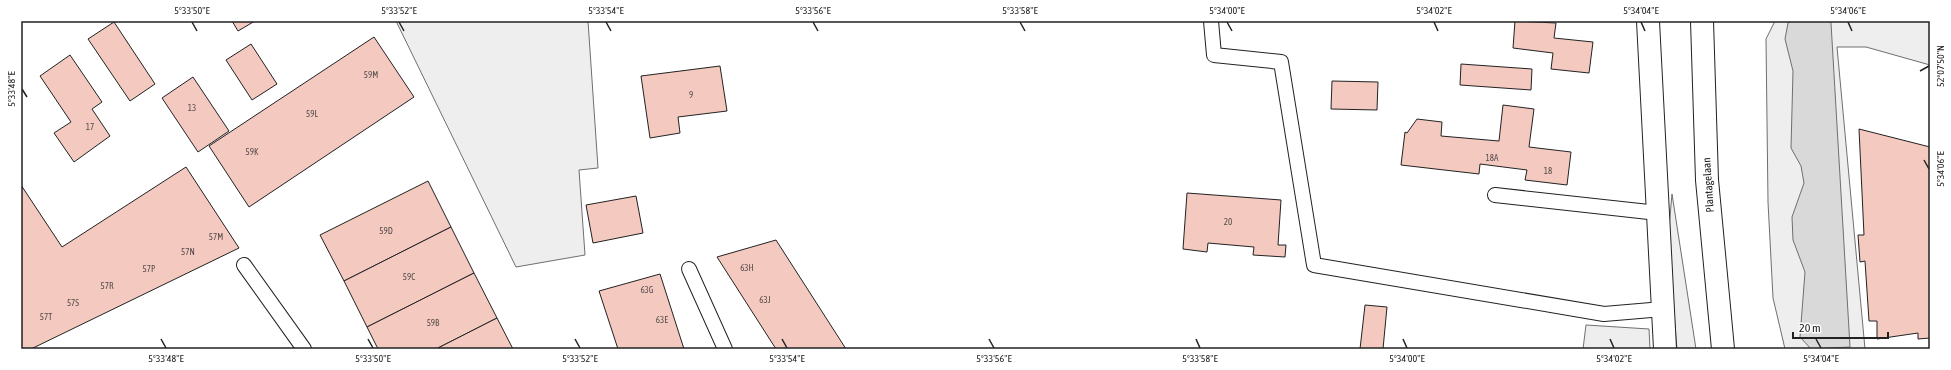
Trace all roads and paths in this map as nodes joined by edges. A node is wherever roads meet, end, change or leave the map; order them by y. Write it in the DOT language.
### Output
graph roads {
  1 [pos="1211,21"];
  2 [pos="1648,21"];
  3 [pos="1702,21"];
  4 [pos="1495,195"];
  5 [pos="1658,213"];
  6 [pos="244,265"];
  7 [pos="688,269"];
  8 [pos="1663,310"];
  9 [pos="304,349"];
  10 [pos="725,349"];
  11 [pos="1665,349"];
  12 [pos="1723,349"];
  1 -- 8 [label="lane"];
  2 -- 5 [label="street"];
  3 -- 12 [label="street, Plantagelaan"];
  4 -- 5 [label="lane"];
  5 -- 8 [label="street"];
  6 -- 9 [label="lane"];
  7 -- 10 [label="lane"];
  8 -- 11 [label="street"];
}
